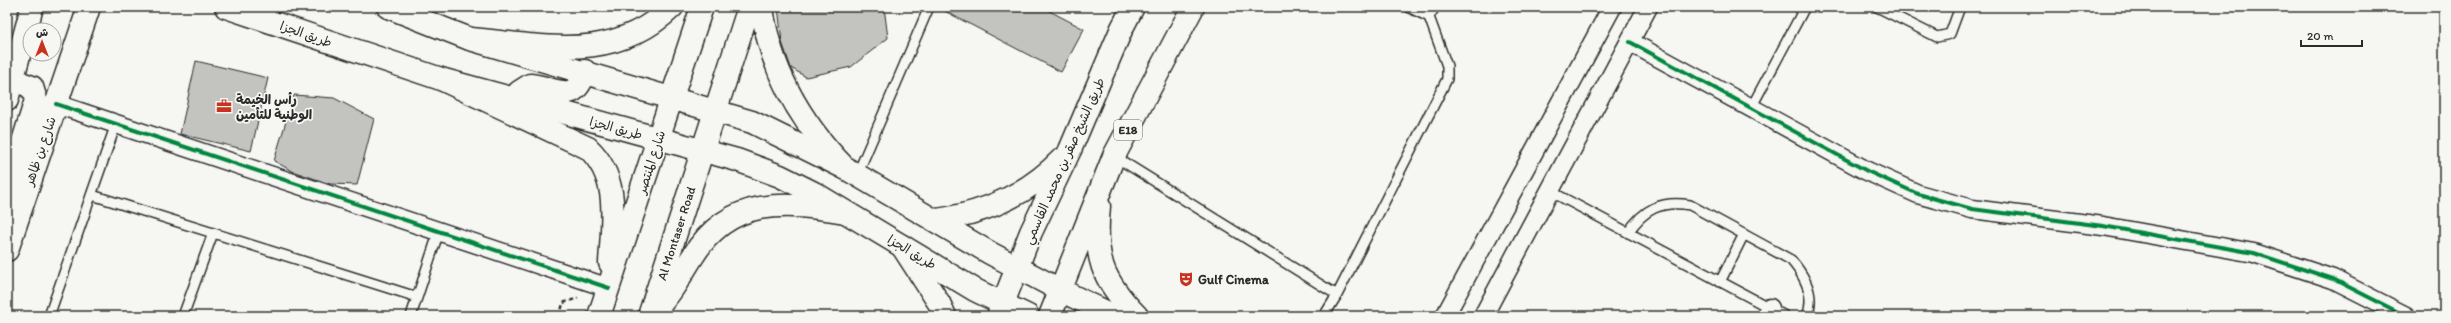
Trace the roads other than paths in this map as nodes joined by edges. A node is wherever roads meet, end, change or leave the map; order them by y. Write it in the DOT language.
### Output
graph roads {
  1 [pos="32,7"];
  2 [pos="89,7"];
  3 [pos="226,7"];
  4 [pos="388,7"];
  5 [pos="672,7"];
  6 [pos="702,7"];
  7 [pos="749,7"];
  8 [pos="762,7"];
  9 [pos="929,7"];
  10 [pos="1133,7"];
  11 [pos="1193,7"];
  12 [pos="1408,7"];
  13 [pos="1435,7"];
  14 [pos="1612,7"];
  15 [pos="1648,7"];
  16 [pos="1805,7"];
  17 [pos="1877,7"];
  18 [pos="1960,7"];
  19 [pos="1429,18"];
  20 [pos="470,39"];
  21 [pos="1630,42"];
  22 [pos="585,71"];
  23 [pos="441,79"];
  24 [pos="10,90"];
  25 [pos="672,98"];
  26 [pos="515,100"];
  27 [pos="56,104"];
  28 [pos="1752,108"];
  29 [pos="715,110"];
  30 [pos="116,124"];
  31 [pos="659,139"];
  32 [pos="1070,150"];
  33 [pos="702,151"];
  34 [pos="1114,156"];
  35 [pos="851,172"];
  36 [pos="1102,184"];
  37 [pos="7,192"];
  38 [pos="1550,192"];
  39 [pos="92,195"];
  40 [pos="845,212"];
  41 [pos="936,220"];
  42 [pos="439,231"];
  43 [pos="213,233"];
  44 [pos="1628,233"];
  45 [pos="1744,234"];
  46 [pos="902,246"];
  47 [pos="7,250"];
  48 [pos="1017,267"];
  49 [pos="1720,282"];
  50 [pos="609,288"];
  51 [pos="1060,290"];
  52 [pos="1337,295"];
  53 [pos="417,297"];
  54 [pos="1001,310"];
  55 [pos="1774,313"];
  56 [pos="49,316"];
  57 [pos="183,316"];
  58 [pos="410,316"];
  59 [pos="599,316"];
  60 [pos="649,316"];
  61 [pos="945,316"];
  62 [pos="1028,316"];
  63 [pos="1050,316"];
  64 [pos="1114,316"];
  65 [pos="1137,316"];
  66 [pos="1324,316"];
  67 [pos="1446,316"];
  68 [pos="1483,316"];
  69 [pos="1807,316"];
  70 [pos="2406,316"];
  1 -- 24 [label="main road"];
  2 -- 27 [label="main road, شارع بن ظاهر"];
  3 -- 23 [label="main road, طريق الجزا"];
  4 -- 20 [label="main road"];
  5 -- 20 [label="main road"];
  6 -- 25 [label="main road, شارع المنتصر"];
  7 -- 29 [label="main road"];
  8 -- 35 [label="main road"];
  9 -- 35 [label="lane"];
  10 -- 32 [label="main road, طريق الشيخ صقر بن محمد القاسمي"];
  11 -- 34 [label="main road, E18"];
  12 -- 19 [label="lane"];
  13 -- 19 [label="lane"];
  14 -- 67 [label="street"];
  15 -- 21 [label="street"];
  16 -- 28 [label="lane"];
  17 -- 18 [label="lane"];
  19 -- 52 [label="lane"];
  20 -- 22 [label="main road"];
  21 -- 28 [label="street"];
  21 -- 38 [label="street"];
  22 -- 25 [label="main road"];
  22 -- 26 [label="main road"];
  23 -- 26 [label="main road, طريق الجزا"];
  23 -- 50 [label="main road"];
  24 -- 37 [label="main road"];
  25 -- 29 [label="main road"];
  25 -- 31 [label="main road, شارع المنتصر"];
  26 -- 31 [label="main road, طريق الجزا"];
  27 -- 30 [label="street"];
  27 -- 47 [label="main road, شارع بن ظاهر"];
  28 -- 70 [label="street"];
  29 -- 33 [label="main road"];
  29 -- 35 [label="main road"];
  30 -- 39 [label="lane"];
  30 -- 42 [label="street"];
  31 -- 33 [label="main road, طريق الجزا"];
  31 -- 50 [label="main road, شارع المنتصر"];
  32 -- 41 [label="main road"];
  32 -- 48 [label="main road, طريق الشيخ صقر بن محمد القاسمي"];
  33 -- 40 [label="main road, طريق الجزا"];
  33 -- 60 [label="main road, Al Montaser Road"];
  34 -- 36 [label="main road, E18"];
  34 -- 52 [label="lane"];
  35 -- 41 [label="main road"];
  36 -- 51 [label="main road, E18"];
  36 -- 65 [label="main road"];
  38 -- 44 [label="lane"];
  38 -- 68 [label="street"];
  39 -- 43 [label="lane"];
  39 -- 56 [label="lane"];
  40 -- 46 [label="main road, طريق الجزا"];
  40 -- 60 [label="main road"];
  41 -- 48 [label="main road"];
  42 -- 50 [label="street"];
  42 -- 53 [label="lane"];
  43 -- 53 [label="lane"];
  43 -- 57 [label="lane"];
  44 -- 45 [label="lane"];
  44 -- 49 [label="lane"];
  45 -- 49 [label="lane"];
  45 -- 69 [label="lane"];
  46 -- 54 [label="main road, طريق الجزا"];
  46 -- 61 [label="main road"];
  48 -- 51 [label="main road"];
  48 -- 54 [label="main road, طريق الشيخ صقر بن محمد القاسمي"];
  49 -- 55 [label="lane"];
  50 -- 59 [label="main road, شارع المنتصر"];
  51 -- 63 [label="main road, E18"];
  51 -- 64 [label="main road"];
  52 -- 66 [label="lane"];
  53 -- 58 [label="lane"];
  54 -- 62 [label="main road, طريق الجزا"];
}
